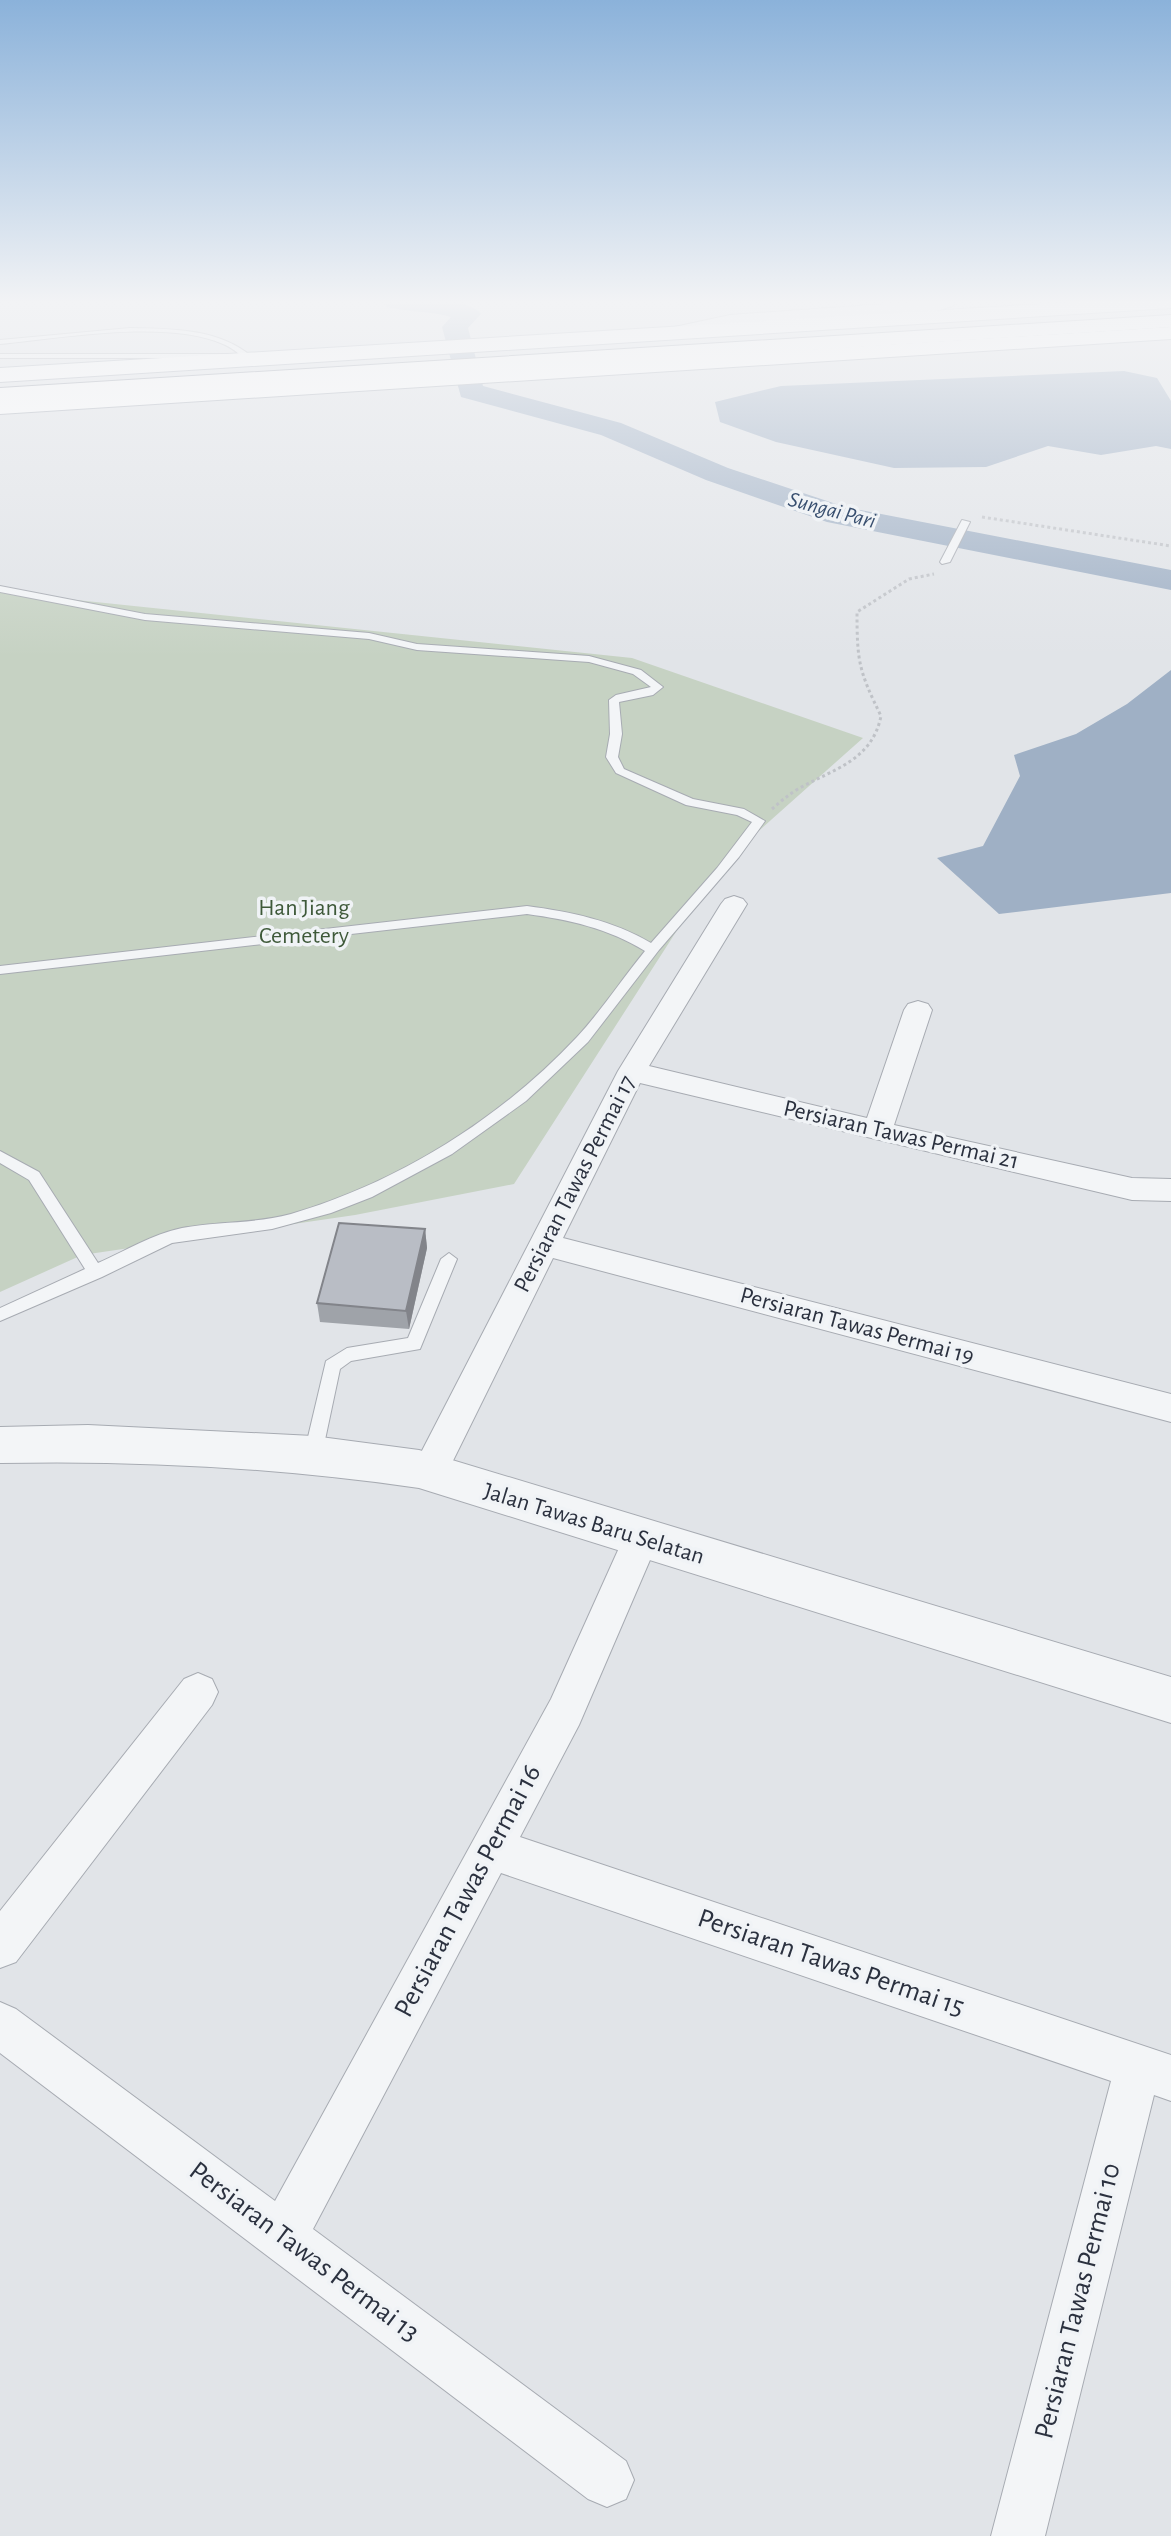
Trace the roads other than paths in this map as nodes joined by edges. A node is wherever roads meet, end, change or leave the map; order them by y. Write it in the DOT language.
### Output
graph roads {
  1 [pos="965,522"];
  2 [pos="945,562"];
  3 [pos="0,589"];
  4 [pos="734,904"];
  5 [pos="653,950"];
  6 [pos="0,970"];
  7 [pos="918,1010"];
  8 [pos="632,1071"];
  9 [pos="877,1131"];
  10 [pos="0,1156"];
  11 [pos="1171,1190"];
  12 [pos="543,1244"];
  13 [pos="449,1259"];
  14 [pos="96,1273"];
  15 [pos="0,1315"];
  16 [pos="1171,1408"];
  17 [pos="0,1445"];
  18 [pos="313,1454"];
  19 [pos="429,1472"];
  20 [pos="641,1539"];
  21 [pos="198,1692"];
  22 [pos="1171,1700"];
  23 [pos="491,1848"];
  24 [pos="0,1946"];
  25 [pos="0,2025"];
  26 [pos="1154,2072"];
  27 [pos="283,2236"];
  28 [pos="607,2480"];
  29 [pos="1018,2536"];
  1 -- 2 [label="lane"];
  3 -- 5 [label="lane"];
  4 -- 8 [label="street, Persiaran Tawas Permai 17"];
  5 -- 6 [label="lane"];
  5 -- 14 [label="lane"];
  7 -- 9 [label="street"];
  8 -- 9 [label="street, Persiaran Tawas Permai 21"];
  8 -- 12 [label="street, Persiaran Tawas Permai 17"];
  9 -- 11 [label="street, Persiaran Tawas Permai 21"];
  10 -- 14 [label="lane"];
  12 -- 16 [label="street, Persiaran Tawas Permai 19"];
  12 -- 19 [label="street, Persiaran Tawas Permai 17"];
  13 -- 18 [label="lane"];
  14 -- 15 [label="lane"];
  17 -- 18 [label="street, Jalan Tawas Baru Selatan"];
  18 -- 19 [label="street, Jalan Tawas Baru Selatan"];
  19 -- 20 [label="street, Jalan Tawas Baru Selatan"];
  20 -- 22 [label="street, Jalan Tawas Baru Selatan"];
  20 -- 23 [label="street, Persiaran Tawas Permai 16"];
  21 -- 24 [label="street"];
  23 -- 26 [label="street, Persiaran Tawas Permai 15"];
  23 -- 27 [label="street, Persiaran Tawas Permai 16"];
  25 -- 27 [label="street, Persiaran Tawas Permai 13"];
  26 -- 29 [label="street, Persiaran Tawas Permai 10"];
  27 -- 28 [label="street, Persiaran Tawas Permai 13"];
}
